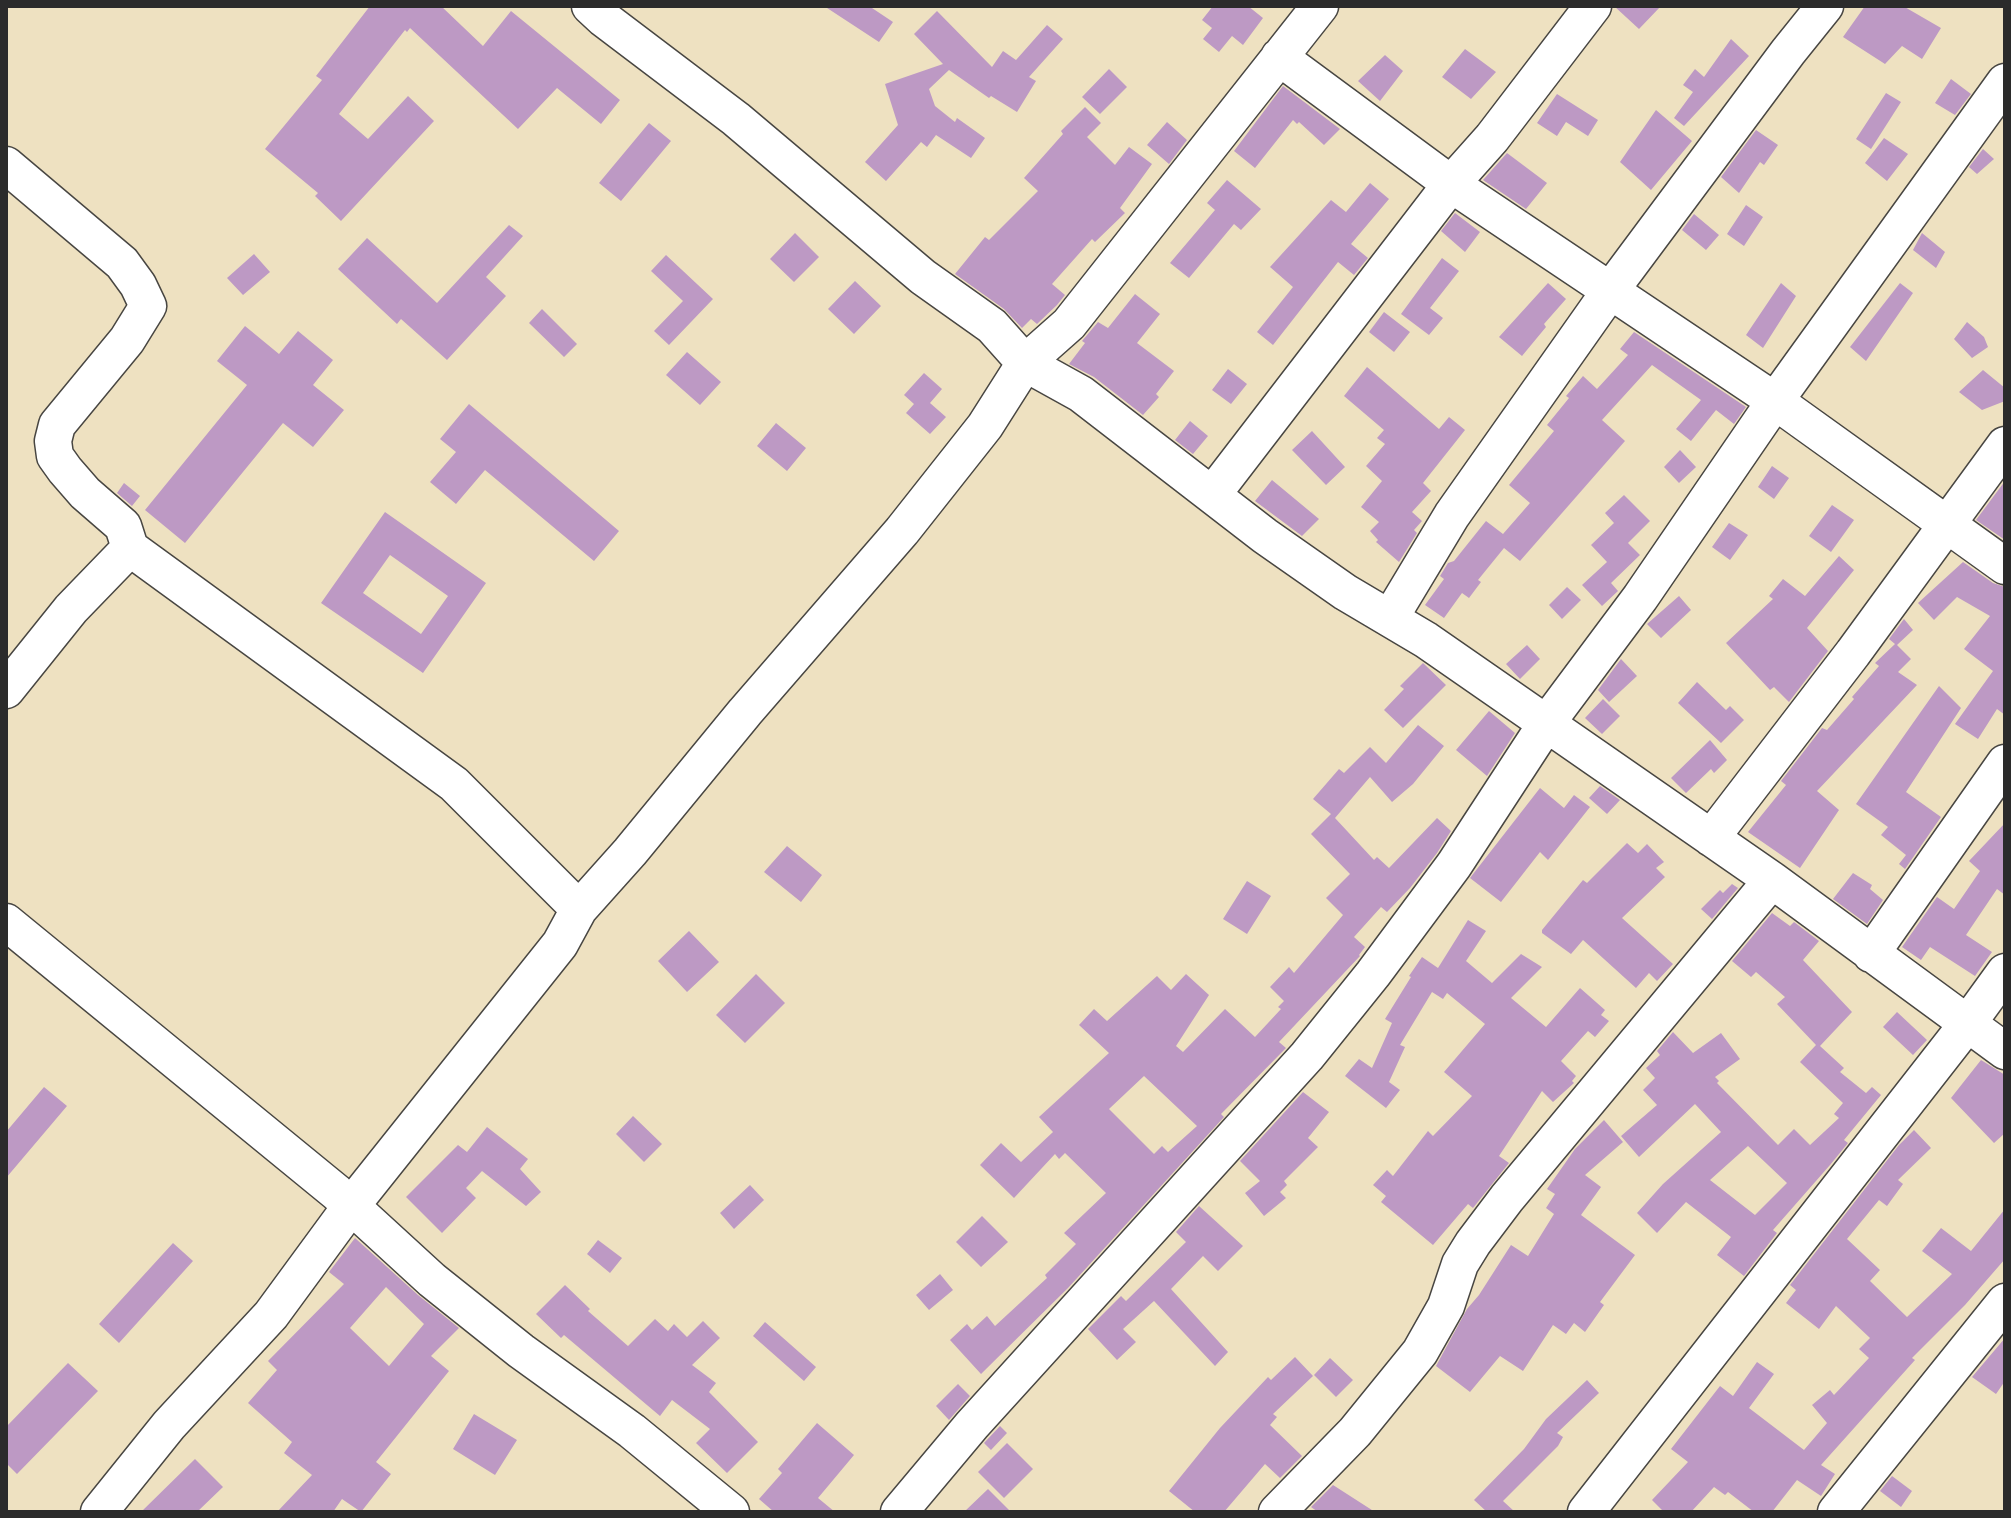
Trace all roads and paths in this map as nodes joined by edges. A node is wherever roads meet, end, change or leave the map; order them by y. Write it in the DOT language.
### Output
graph roads {
  1 [pos="590,6"];
  2 [pos="1320,6"];
  3 [pos="1593,6"];
  4 [pos="1825,6"];
  5 [pos="1279,57"];
  6 [pos="2005,82"];
  7 [pos="6,165"];
  8 [pos="1451,184"];
  9 [pos="1610,291"];
  10 [pos="1025,363"];
  11 [pos="1775,401"];
  12 [pos="2005,445"];
  13 [pos="1212,495"];
  14 [pos="1948,525"];
  15 [pos="130,548"];
  16 [pos="2005,566"];
  17 [pos="1390,618"];
  18 [pos="6,690"];
  19 [pos="1546,724"];
  20 [pos="2005,763"];
  21 [pos="1711,838"];
  22 [pos="1772,880"];
  23 [pos="579,909"];
  24 [pos="6,922"];
  25 [pos="1871,954"];
  26 [pos="2005,972"];
  27 [pos="1968,1023"];
  28 [pos="2005,1051"];
  29 [pos="351,1206"];
  30 [pos="2005,1302"];
  31 [pos="99,1512"];
  32 [pos="731,1512"];
  33 [pos="899,1512"];
  34 [pos="1277,1512"];
  35 [pos="1586,1512"];
  36 [pos="1836,1512"];
  1 -- 10 [label="street"];
  2 -- 5 [label="street"];
  3 -- 8 [label="street"];
  4 -- 9 [label="street"];
  5 -- 8 [label="street"];
  5 -- 10 [label="street"];
  6 -- 11 [label="street"];
  7 -- 15 [label="street"];
  8 -- 9 [label="street"];
  8 -- 13 [label="street"];
  9 -- 11 [label="street"];
  9 -- 17 [label="street"];
  10 -- 13 [label="street"];
  10 -- 23 [label="street"];
  11 -- 14 [label="street"];
  11 -- 19 [label="street"];
  12 -- 14 [label="street"];
  13 -- 17 [label="street"];
  14 -- 16 [label="street"];
  14 -- 21 [label="street"];
  15 -- 18 [label="street"];
  15 -- 23 [label="street"];
  17 -- 19 [label="street"];
  19 -- 21 [label="street"];
  19 -- 33 [label="street"];
  20 -- 25 [label="street"];
  21 -- 22 [label="street"];
  22 -- 25 [label="street"];
  22 -- 34 [label="street"];
  23 -- 29 [label="street"];
  24 -- 29 [label="street"];
  25 -- 27 [label="street"];
  26 -- 27 [label="street"];
  27 -- 28 [label="street"];
  27 -- 35 [label="street"];
  29 -- 31 [label="street"];
  29 -- 32 [label="street"];
  30 -- 36 [label="street"];
}
